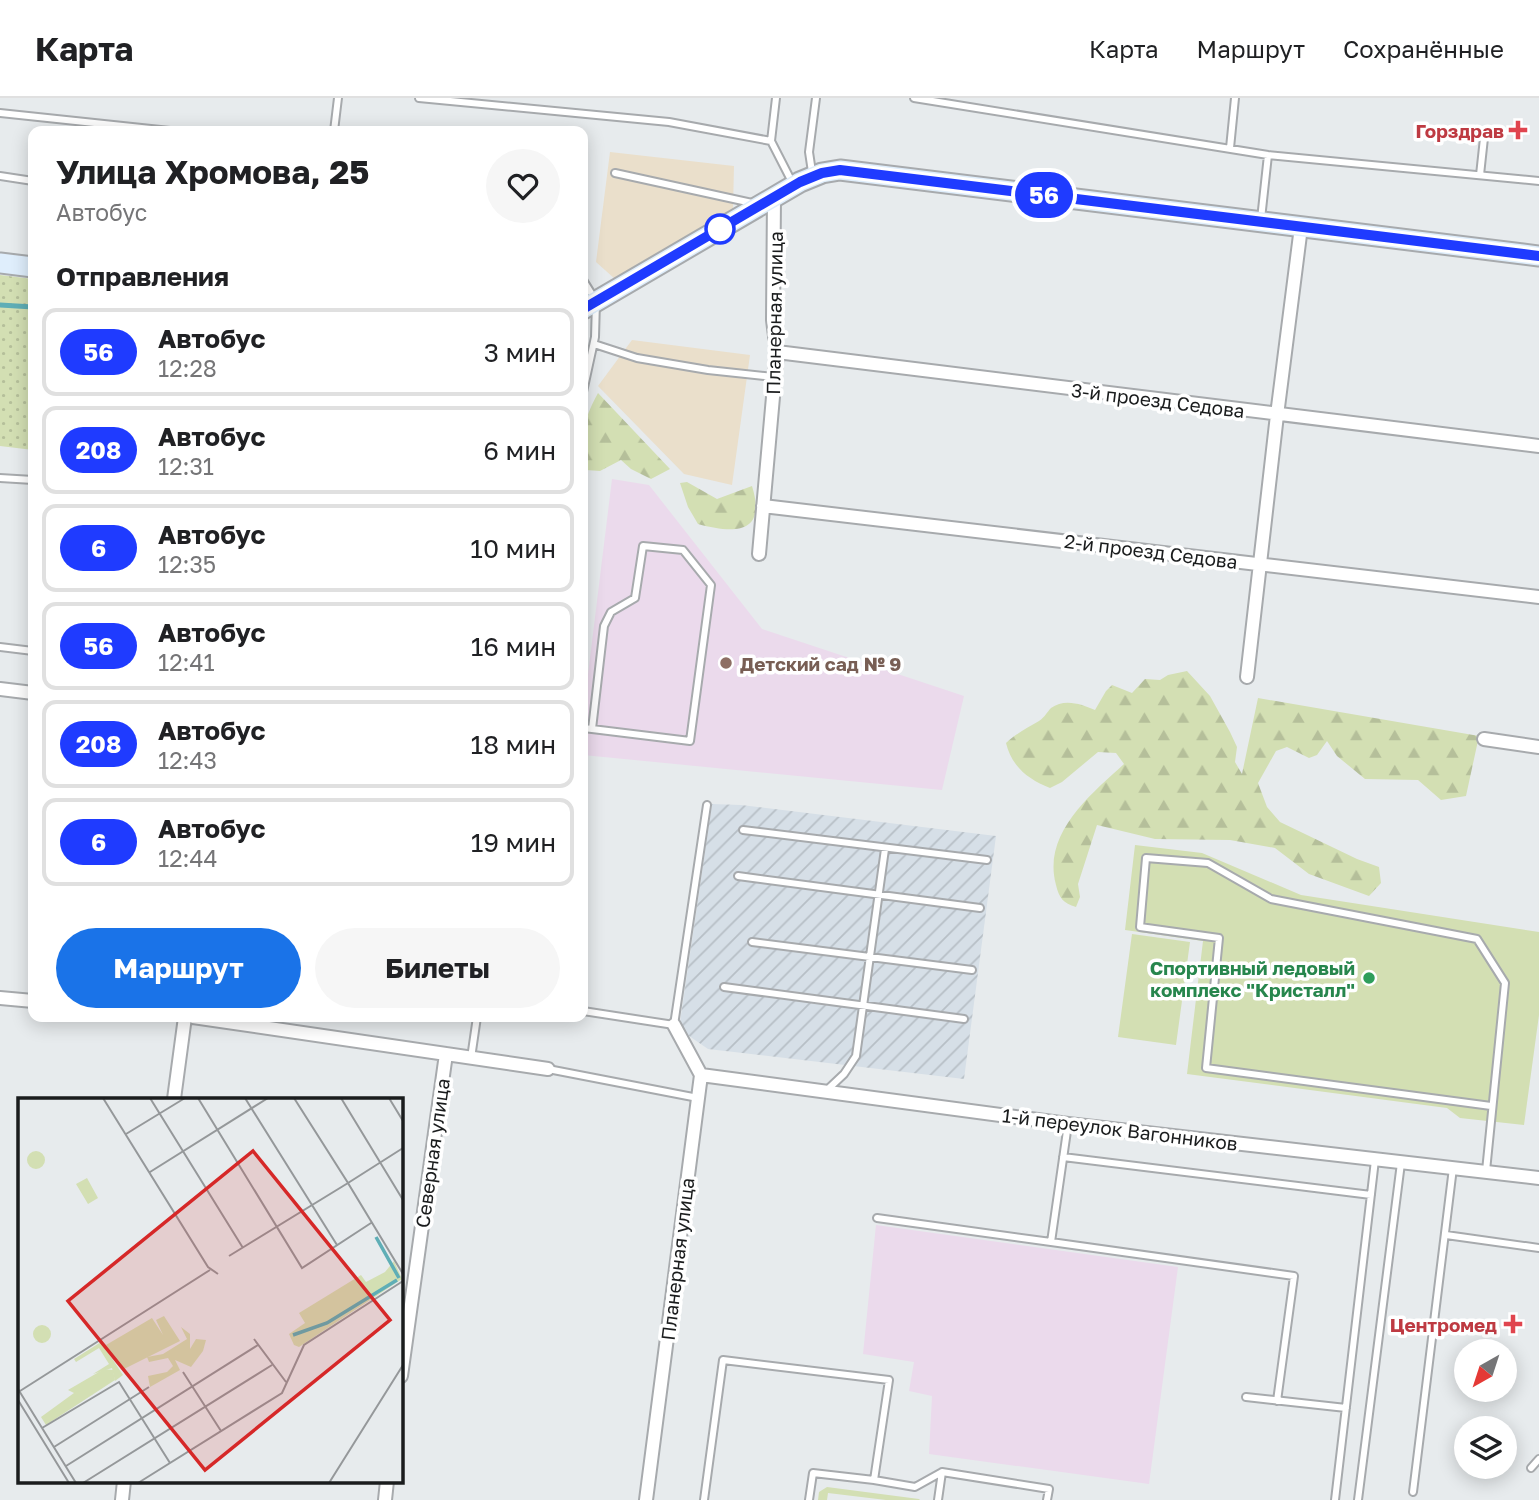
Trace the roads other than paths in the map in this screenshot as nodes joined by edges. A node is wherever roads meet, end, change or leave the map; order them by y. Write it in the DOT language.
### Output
graph roads {
  1 [pos="338,98"];
  2 [pos="419,98"];
  3 [pos="776,98"];
  4 [pos="816,98"];
  5 [pos="914,98"];
  6 [pos="1235,98"];
  7 [pos="0,113"];
  8 [pos="123,126"];
  9 [pos="335,126"];
  10 [pos="1485,138"];
  11 [pos="771,141"];
  12 [pos="1230,148"];
  13 [pos="1268,155"];
  14 [pos="615,173"];
  15 [pos="1480,175"];
  16 [pos="0,176"];
  17 [pos="813,176"];
  18 [pos="28,180"];
  19 [pos="1539,180"];
  20 [pos="794,186"];
  21 [pos="768,201"];
  22 [pos="1261,222"];
  23 [pos="1301,227"];
  24 [pos="1539,256"];
  25 [pos="0,263"];
  26 [pos="28,266"];
  27 [pos="588,302"];
  28 [pos="588,309"];
  29 [pos="594,344"];
  30 [pos="777,352"];
  31 [pos="588,370"];
  32 [pos="775,377"];
  33 [pos="1277,415"];
  34 [pos="1539,446"];
  35 [pos="0,478"];
  36 [pos="28,480"];
  37 [pos="763,506"];
  38 [pos="759,554"];
  39 [pos="1260,563"];
  40 [pos="1539,597"];
  41 [pos="0,647"];
  42 [pos="28,650"];
  43 [pos="1247,677"];
  44 [pos="0,689"];
  45 [pos="28,692"];
  46 [pos="588,729"];
  47 [pos="592,729"];
  48 [pos="1484,739"];
  49 [pos="1539,747"];
  50 [pos="707,805"];
  51 [pos="743,830"];
  52 [pos="886,849"];
  53 [pos="987,860"];
  54 [pos="738,876"];
  55 [pos="879,895"];
  56 [pos="980,908"];
  57 [pos="752,943"];
  58 [pos="870,958"];
  59 [pos="972,970"];
  60 [pos="724,987"];
  61 [pos="0,998"];
  62 [pos="28,1001"];
  63 [pos="864,1006"];
  64 [pos="588,1012"];
  65 [pos="964,1019"];
  66 [pos="185,1022"];
  67 [pos="227,1022"];
  68 [pos="476,1022"];
  69 [pos="674,1025"];
  70 [pos="446,1054"];
  71 [pos="471,1058"];
  72 [pos="548,1069"];
  73 [pos="701,1075"];
  74 [pos="824,1092"];
  75 [pos="174,1098"];
  76 [pos="698,1098"];
  77 [pos="1491,1107"];
  78 [pos="1068,1124"];
  79 [pos="1063,1157"];
  80 [pos="1375,1160"];
  81 [pos="1401,1163"];
  82 [pos="1453,1168"];
  83 [pos="1486,1171"];
  84 [pos="1539,1178"];
  85 [pos="1371,1195"];
  86 [pos="877,1218"];
  87 [pos="1446,1236"];
  88 [pos="1051,1242"];
  89 [pos="1539,1248"];
  90 [pos="402,1369"];
  91 [pos="1246,1397"];
  92 [pos="1277,1401"];
  93 [pos="1346,1408"];
  94 [pos="1539,1459"];
  95 [pos="1531,1468"];
  96 [pos="942,1472"];
  97 [pos="874,1480"];
  98 [pos="124,1482"];
  99 [pos="387,1482"];
  100 [pos="1413,1492"];
  101 [pos="122,1500"];
  102 [pos="385,1500"];
  103 [pos="646,1500"];
  104 [pos="704,1500"];
  105 [pos="809,1500"];
  106 [pos="938,1500"];
  107 [pos="1047,1500"];
  108 [pos="1335,1500"];
  109 [pos="1358,1500"];
  1 -- 9 [label="lane"];
  2 -- 11 [label="lane"];
  3 -- 11 [label="lane"];
  4 -- 17 [label="lane"];
  5 -- 12 [label="lane"];
  6 -- 12 [label="lane"];
  7 -- 8 [label="lane"];
  10 -- 15 [label="lane"];
  11 -- 20 [label="lane"];
  12 -- 13 [label="lane"];
  13 -- 15 [label="lane"];
  13 -- 22 [label="lane"];
  14 -- 21 [label="lane"];
  15 -- 19 [label="lane"];
  16 -- 18 [label="lane"];
  17 -- 20 [label="main road"];
  17 -- 22 [label="main road"];
  20 -- 21 [label="main road"];
  21 -- 27 [label="main road"];
  21 -- 30 [label="street, Планерная улица"];
  22 -- 23 [label="main road"];
  23 -- 24 [label="main road"];
  23 -- 33 [label="street"];
  25 -- 26 [label="main road"];
  28 -- 29 [label="lane"];
  29 -- 31 [label="lane"];
  29 -- 32 [label="lane"];
  30 -- 32 [label="street, Планерная улица"];
  30 -- 33 [label="street, 3-й проезд Седова"];
  32 -- 37 [label="street, Планерная улица"];
  33 -- 34 [label="street, 3-й проезд Седова"];
  33 -- 39 [label="street"];
  35 -- 36 [label="lane"];
  37 -- 38 [label="street, Планерная улица"];
  37 -- 39 [label="street, 2-й проезд Седова"];
  39 -- 40 [label="street, 2-й проезд Седова"];
  39 -- 43 [label="street"];
  41 -- 42 [label="lane"];
  44 -- 45 [label="street"];
  46 -- 47 [label="lane"];
  47 -- 47 [label="lane"];
  48 -- 49 [label="street"];
  50 -- 69 [label="lane"];
  51 -- 52 [label="lane"];
  52 -- 53 [label="lane"];
  52 -- 55 [label="lane"];
  54 -- 55 [label="lane"];
  55 -- 56 [label="lane"];
  55 -- 58 [label="lane"];
  57 -- 58 [label="lane"];
  58 -- 59 [label="lane"];
  58 -- 63 [label="lane"];
  60 -- 63 [label="lane"];
  61 -- 62 [label="street"];
  63 -- 65 [label="lane"];
  63 -- 74 [label="lane"];
  64 -- 69 [label="lane"];
  66 -- 75 [label="street"];
  67 -- 70 [label="street"];
  68 -- 71 [label="lane"];
  69 -- 73 [label="street"];
  70 -- 71 [label="street"];
  70 -- 90 [label="street, Северная улица"];
  71 -- 72 [label="street"];
  72 -- 76 [label="lane"];
  73 -- 74 [label="street, 1-й переулок Вагонников"];
  73 -- 76 [label="street, Планерная улица"];
  74 -- 78 [label="street, 1-й переулок Вагонников"];
  76 -- 103 [label="street, Планерная улица"];
  77 -- 77 [label="lane"];
  77 -- 83 [label="lane"];
  78 -- 79 [label="lane"];
  78 -- 80 [label="street, 1-й переулок Вагонников"];
  79 -- 85 [label="lane"];
  79 -- 88 [label="lane"];
  80 -- 81 [label="street, 1-й переулок Вагонников"];
  80 -- 85 [label="lane"];
  81 -- 82 [label="street, 1-й переулок Вагонников"];
  81 -- 109 [label="lane"];
  82 -- 83 [label="street, 1-й переулок Вагонников"];
  82 -- 87 [label="lane"];
  83 -- 84 [label="street, 1-й переулок Вагонников"];
  85 -- 93 [label="lane"];
  86 -- 88 [label="lane"];
  87 -- 89 [label="lane"];
  87 -- 100 [label="lane"];
  88 -- 92 [label="lane"];
  91 -- 92 [label="lane"];
  92 -- 93 [label="lane"];
  93 -- 108 [label="lane"];
  94 -- 95 [label="lane"];
  96 -- 97 [label="lane"];
  96 -- 106 [label="lane"];
  96 -- 107 [label="lane"];
  97 -- 104 [label="lane"];
  97 -- 105 [label="lane"];
  98 -- 101 [label="street"];
  99 -- 102 [label="street"];
}
